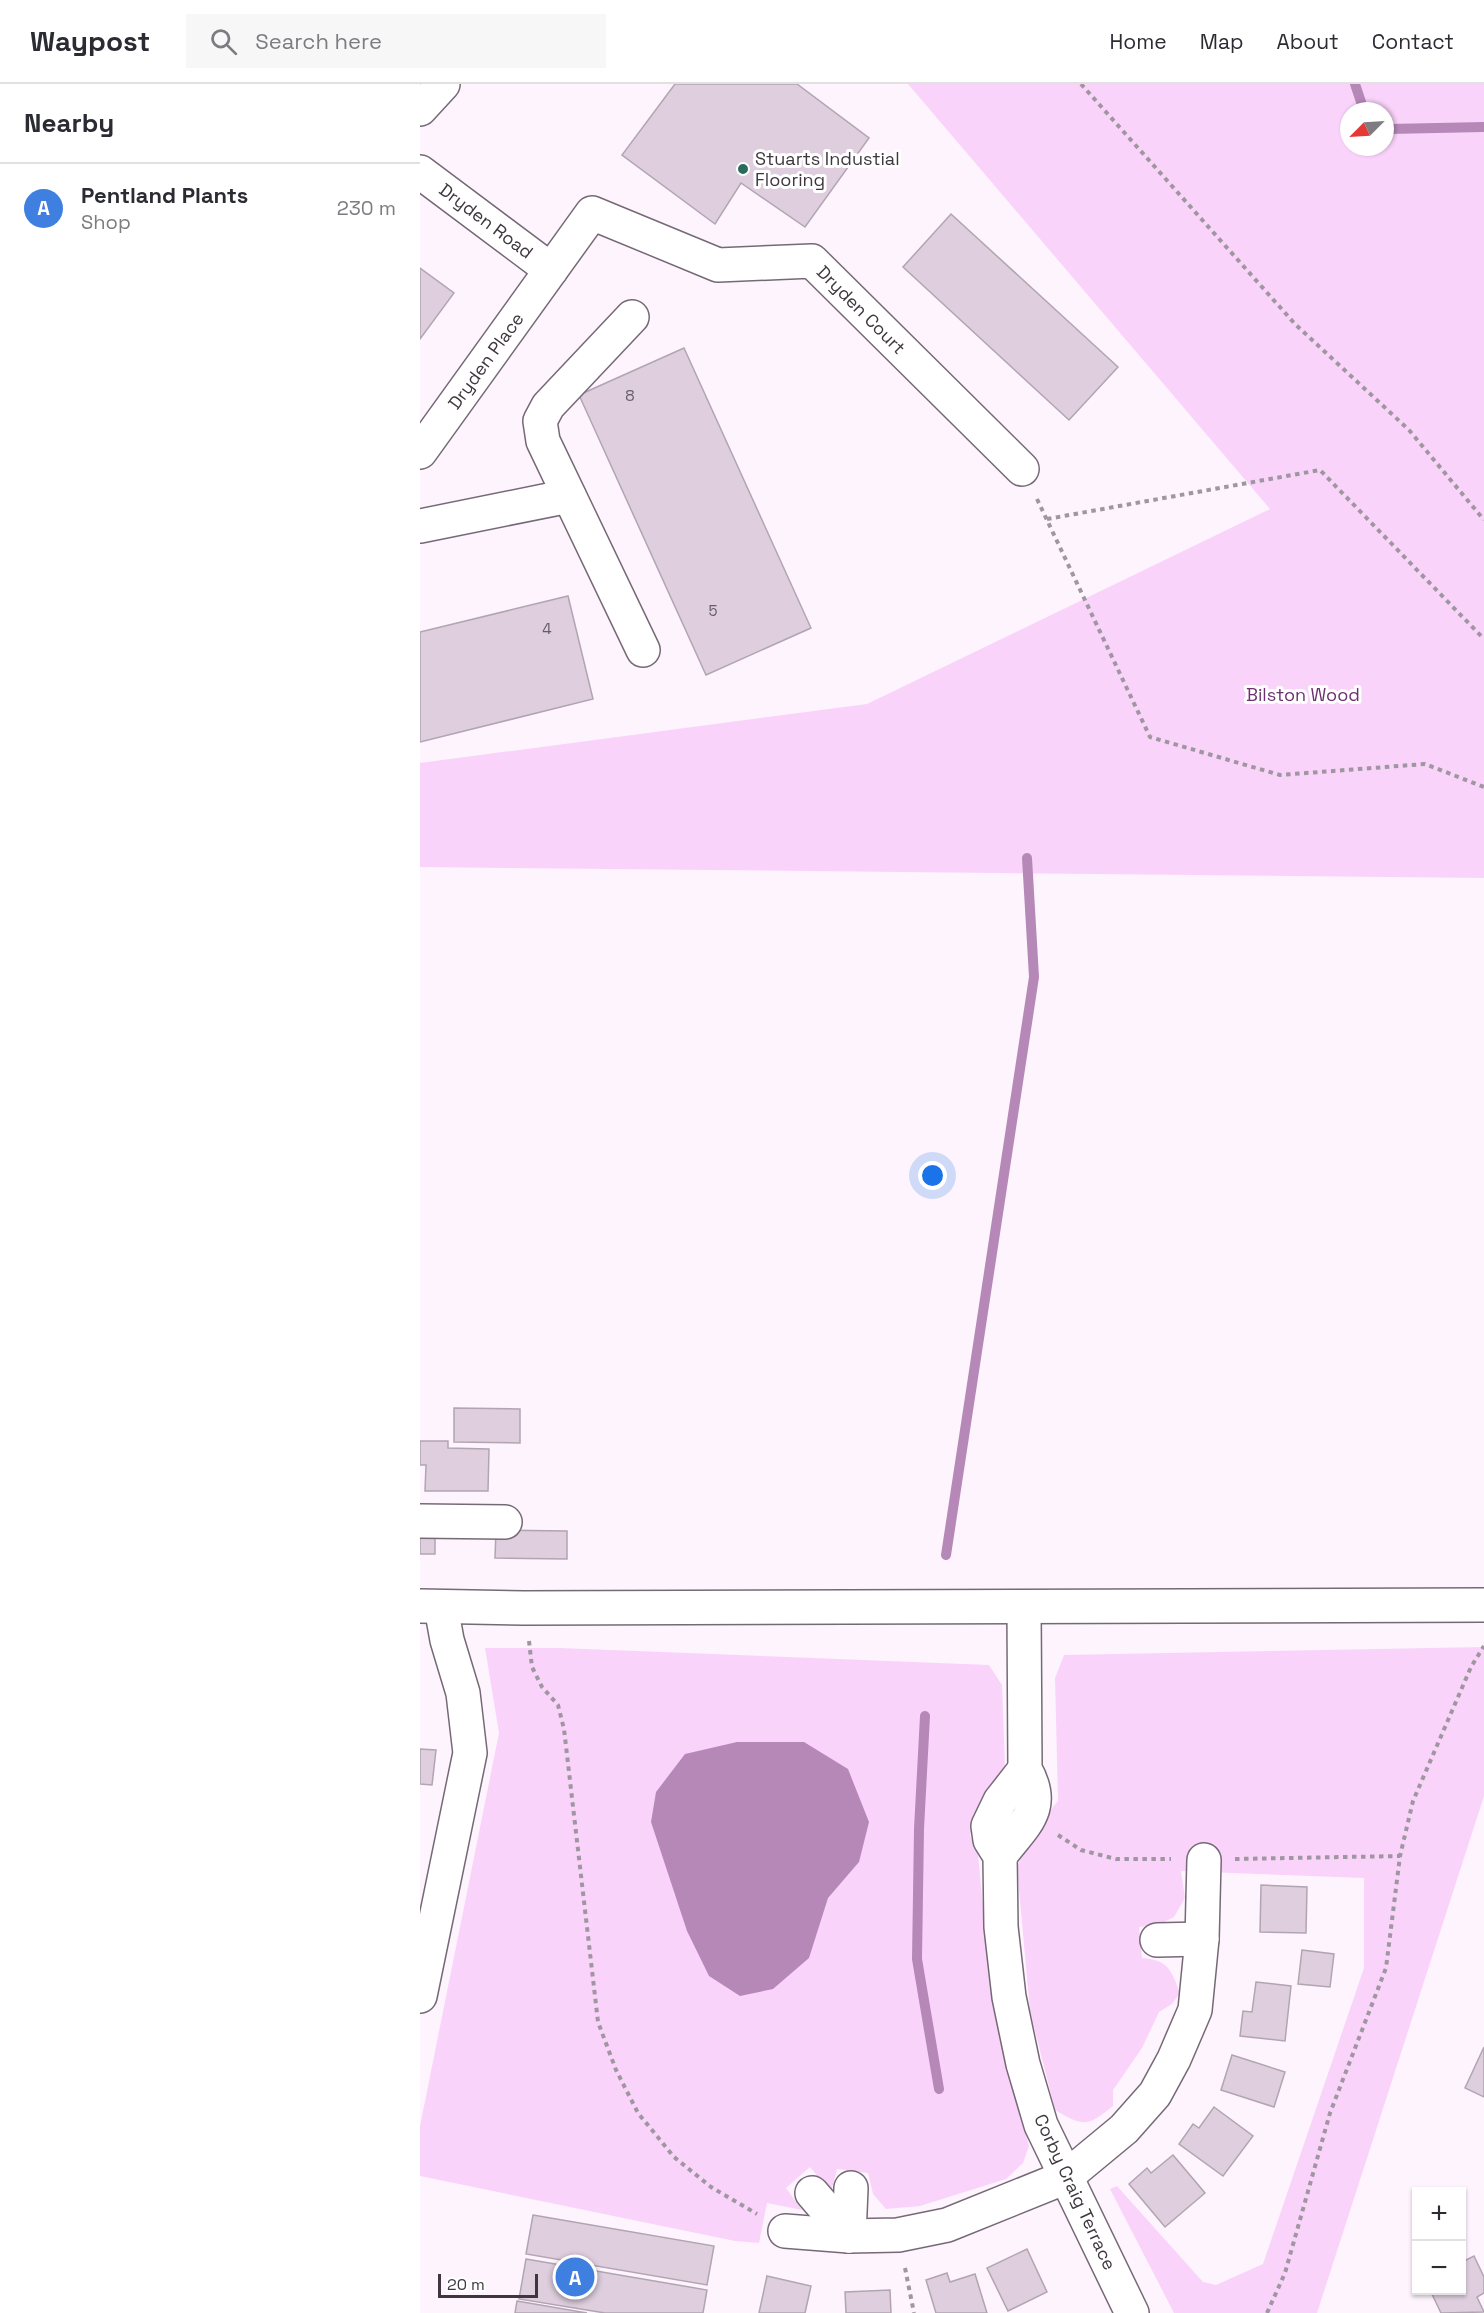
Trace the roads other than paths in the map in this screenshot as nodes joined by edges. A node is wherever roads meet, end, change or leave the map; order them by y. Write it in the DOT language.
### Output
graph roads {
  1 [pos="443,84"];
  2 [pos="420,109"];
  3 [pos="420,172"];
  4 [pos="551,270"];
  5 [pos="632,317"];
  6 [pos="420,452"];
  7 [pos="1022,469"];
  8 [pos="569,496"];
  9 [pos="420,526"];
  10 [pos="644,650"];
  11 [pos="420,1521"];
  12 [pos="505,1522"];
  13 [pos="1484,1605"];
  14 [pos="430,1606"];
  15 [pos="1024,1607"];
  16 [pos="1204,1860"];
  17 [pos="1202,1939"];
  18 [pos="1157,1940"];
  19 [pos="420,1995"];
  20 [pos="1066,2177"];
  21 [pos="851,2188"];
  22 [pos="812,2193"];
  23 [pos="785,2231"];
  24 [pos="849,2236"];
  25 [pos="1132,2313"];
  1 -- 2 [label="street"];
  3 -- 4 [label="street, Dryden Road"];
  4 -- 6 [label="street, Dryden Place"];
  4 -- 7 [label="street, Dryden Court"];
  5 -- 8 [label="street"];
  8 -- 9 [label="street"];
  8 -- 10 [label="street"];
  11 -- 12 [label="street"];
  13 -- 15 [label="street"];
  14 -- 15 [label="street"];
  14 -- 19 [label="street"];
  15 -- 20 [label="street, Corby Craig Terrace"];
  16 -- 17 [label="street"];
  17 -- 18 [label="street"];
  17 -- 20 [label="street"];
  20 -- 24 [label="street"];
  20 -- 25 [label="street, Corby Craig Terrace"];
  21 -- 24 [label="street"];
  22 -- 24 [label="street"];
  23 -- 24 [label="street"];
}
